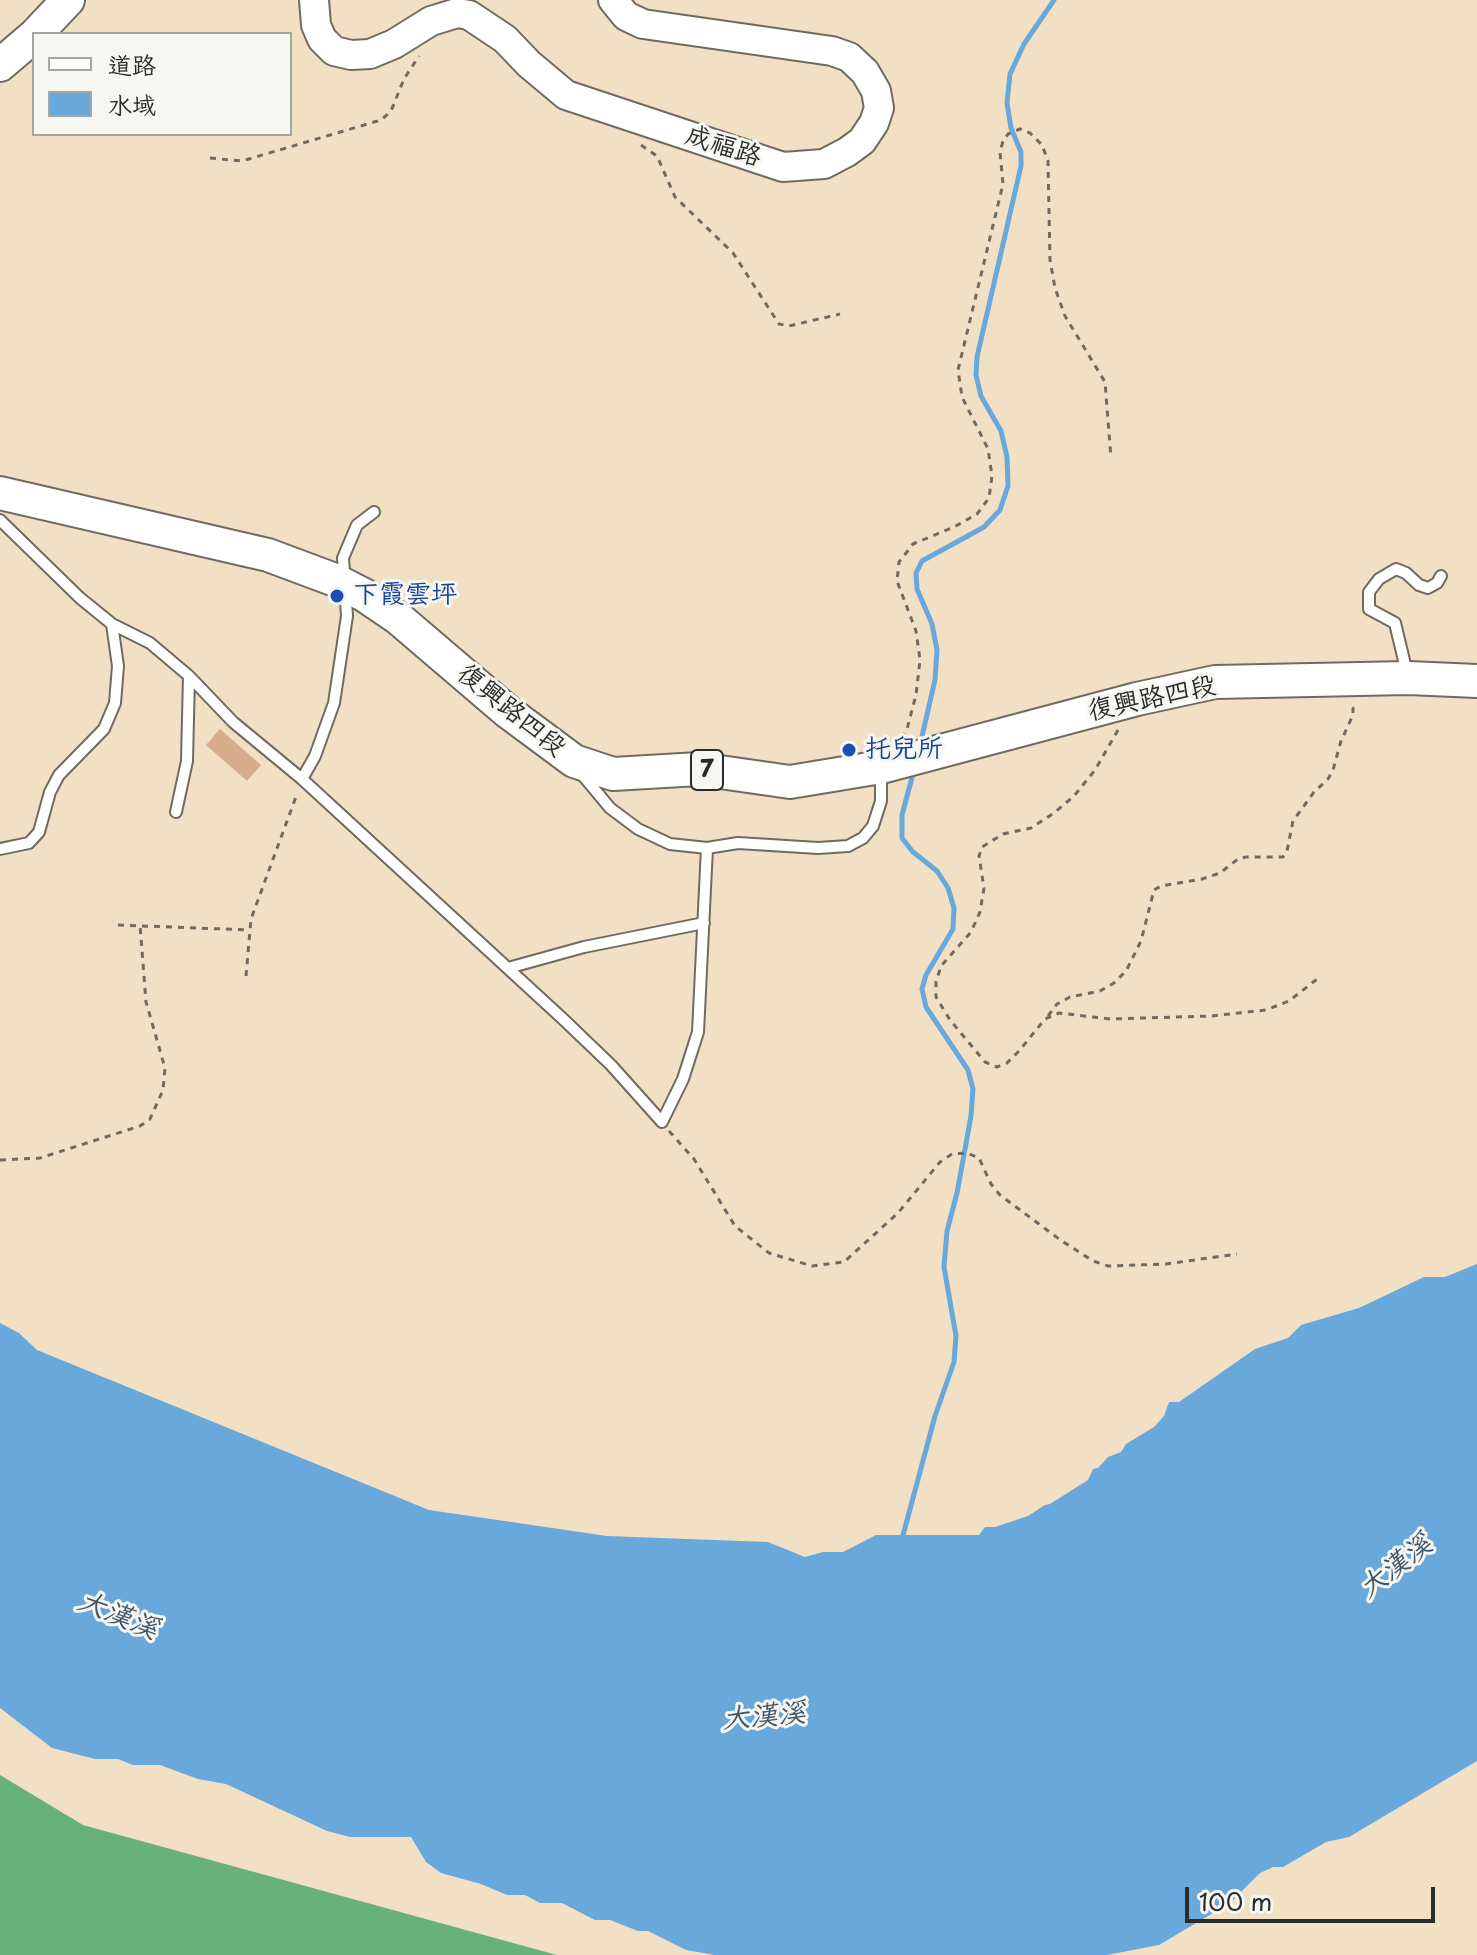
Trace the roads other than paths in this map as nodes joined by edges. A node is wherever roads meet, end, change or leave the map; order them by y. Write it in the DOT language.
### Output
graph roads {
  1 [pos="68,0"];
  2 [pos="314,0"];
  3 [pos="613,0"];
  4 [pos="38,32"];
  5 [pos="32,38"];
  6 [pos="0,65"];
  7 [pos="0,493"];
  8 [pos="374,512"];
  9 [pos="0,520"];
  10 [pos="1441,576"];
  11 [pos="345,586"];
  12 [pos="112,624"];
  13 [pos="189,676"];
  14 [pos="1408,678"];
  15 [pos="1477,681"];
  16 [pos="574,761"];
  17 [pos="881,767"];
  18 [pos="302,779"];
  19 [pos="176,812"];
  20 [pos="707,848"];
  21 [pos="0,849"];
  22 [pos="704,923"];
  23 [pos="508,968"];
  1 -- 4 [label="main road"];
  2 -- 3 [label="street, 成福路"];
  5 -- 6 [label="main road"];
  7 -- 11 [label="main road, 復興路四段 / 7"];
  8 -- 11 [label="lane"];
  9 -- 12 [label="lane"];
  10 -- 14 [label="lane"];
  11 -- 16 [label="main road, 復興路四段 / 7"];
  11 -- 18 [label="lane"];
  12 -- 13 [label="lane"];
  12 -- 21 [label="lane"];
  13 -- 18 [label="lane"];
  13 -- 19 [label="lane"];
  14 -- 15 [label="main road, 復興路四段 / 7"];
  14 -- 17 [label="main road, 復興路四段 / 7"];
  16 -- 17 [label="main road, 復興路四段 / 7"];
  16 -- 20 [label="lane"];
  17 -- 20 [label="lane"];
  18 -- 23 [label="lane"];
  20 -- 22 [label="lane"];
  22 -- 23 [label="lane"];
  22 -- 23 [label="lane"];
}
